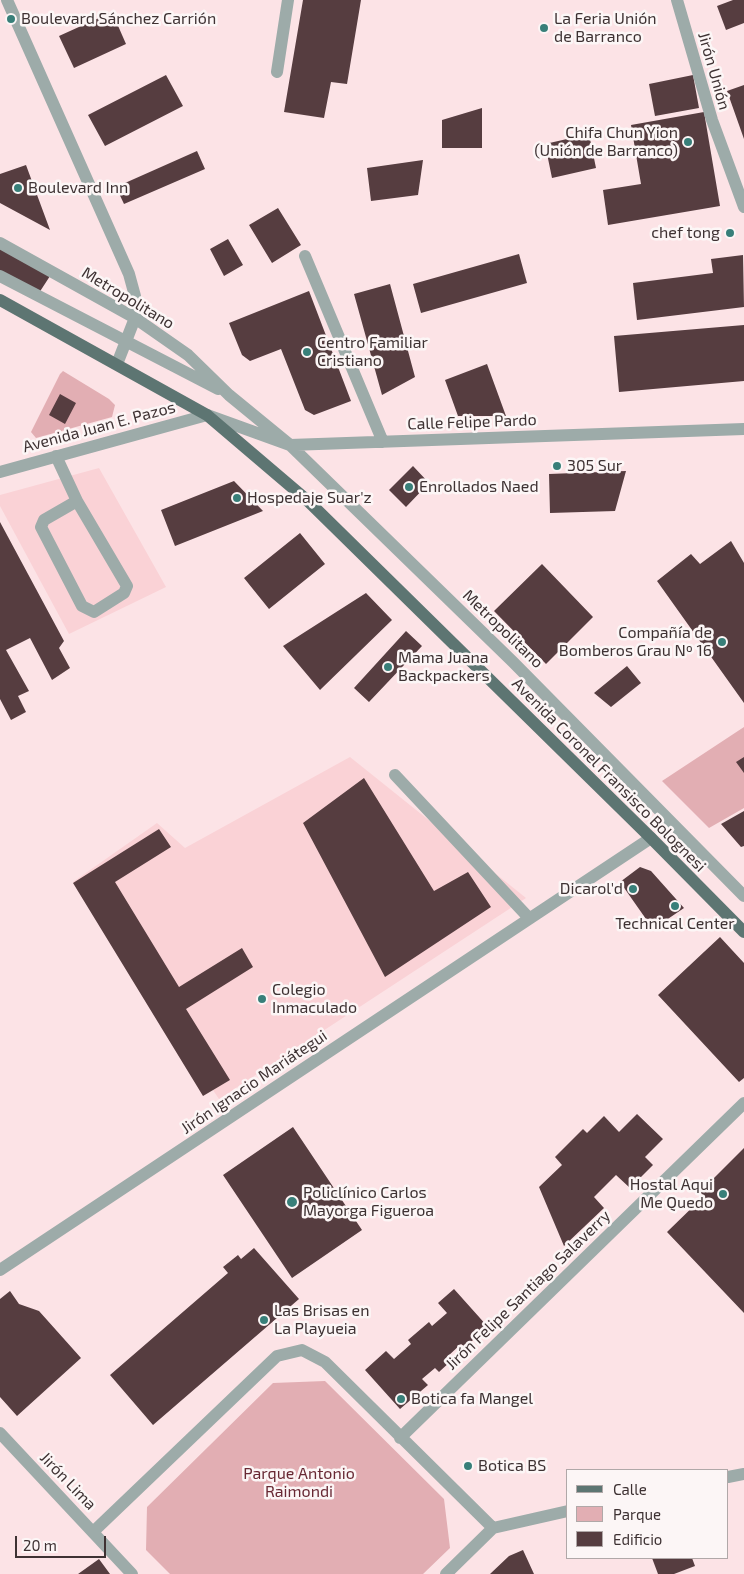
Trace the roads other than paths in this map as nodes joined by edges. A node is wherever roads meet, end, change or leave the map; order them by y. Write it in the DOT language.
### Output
graph roads {
  1 [pos="7,0"];
  2 [pos="288,0"];
  3 [pos="676,0"];
  4 [pos="277,72"];
  5 [pos="744,207"];
  6 [pos="0,243"];
  7 [pos="305,256"];
  8 [pos="0,276"];
  9 [pos="0,300"];
  10 [pos="135,318"];
  11 [pos="126,342"];
  12 [pos="117,364"];
  13 [pos="229,395"];
  14 [pos="207,415"];
  15 [pos="744,429"];
  16 [pos="383,442"];
  17 [pos="290,445"];
  18 [pos="56,456"];
  19 [pos="0,472"];
  20 [pos="77,501"];
  21 [pos="396,775"];
  22 [pos="651,838"];
  23 [pos="744,896"];
  24 [pos="529,918"];
  25 [pos="744,932"];
  26 [pos="744,1103"];
  27 [pos="0,1270"];
  28 [pos="0,1433"];
  29 [pos="400,1438"];
  30 [pos="744,1474"];
  31 [pos="729,1478"];
  32 [pos="566,1511"];
  33 [pos="493,1528"];
  34 [pos="94,1531"];
  35 [pos="132,1574"];
  36 [pos="446,1574"];
  1 -- 10 [label="street"];
  2 -- 4 [label="street"];
  3 -- 5 [label="street, Jirón Unión"];
  6 -- 10 [label="street, Metropolitano"];
  7 -- 16 [label="street"];
  8 -- 11 [label="street, Metropolitano"];
  9 -- 12 [label="main road, Avenida Coronel Fransisco Bolognesi"];
  10 -- 11 [label="street"];
  10 -- 13 [label="street, Metropolitano"];
  11 -- 12 [label="street"];
  11 -- 13 [label="street, Metropolitano"];
  12 -- 14 [label="main road, Avenida Coronel Fransisco Bolognesi"];
  13 -- 17 [label="street, Metropolitano"];
  14 -- 17 [label="street, Calle Felipe Pardo"];
  14 -- 18 [label="street, Avenida Juan E. Pazos"];
  14 -- 22 [label="main road, Avenida Coronel Fransisco Bolognesi"];
  15 -- 16 [label="street, Calle Felipe Pardo"];
  16 -- 17 [label="street, Calle Felipe Pardo"];
  17 -- 23 [label="street, Metropolitano"];
  18 -- 19 [label="street, Avenida Juan E. Pazos"];
  18 -- 20 [label="street"];
  20 -- 20 [label="street"];
  21 -- 24 [label="street"];
  22 -- 24 [label="street, Jirón Ignacio Mariátegui"];
  22 -- 25 [label="main road, Avenida Coronel Fransisco Bolognesi"];
  24 -- 27 [label="street, Jirón Ignacio Mariátegui"];
  26 -- 29 [label="street, Jirón Felipe Santiago Salaverry"];
  28 -- 34 [label="street, Jirón Lima"];
  29 -- 33 [label="street"];
  29 -- 34 [label="street"];
  30 -- 31 [label="street"];
  32 -- 33 [label="street"];
  33 -- 36 [label="street"];
  34 -- 35 [label="street, Jirón Lima"];
}
